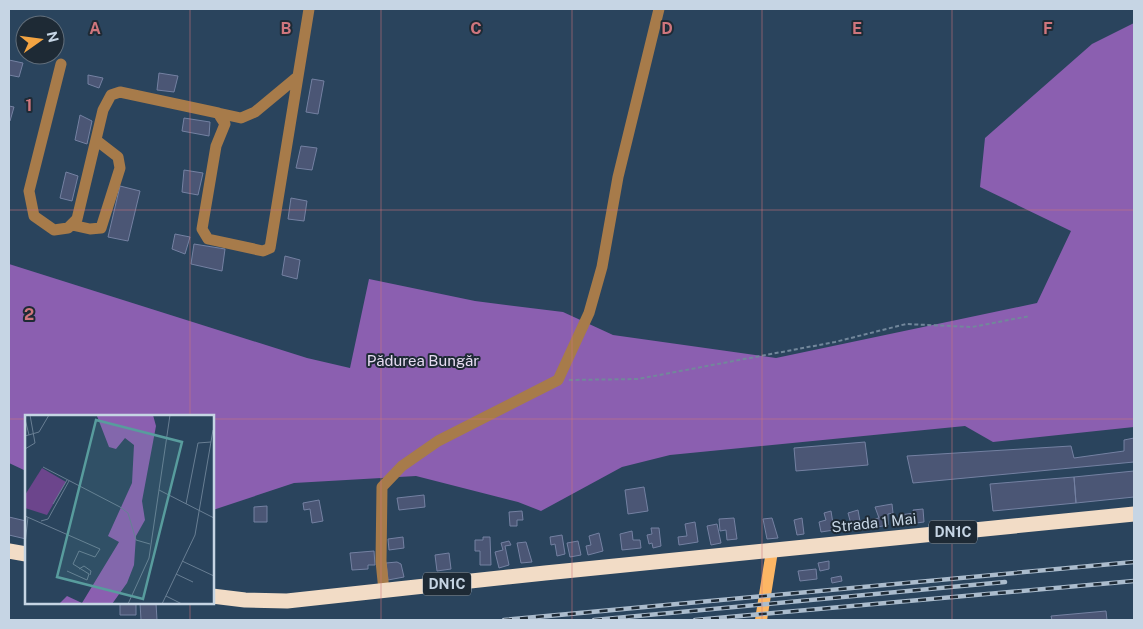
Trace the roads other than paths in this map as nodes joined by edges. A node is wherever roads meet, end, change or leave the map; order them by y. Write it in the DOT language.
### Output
graph roads {
  1 [pos="309,9"];
  2 [pos="659,9"];
  3 [pos="60,65"];
  4 [pos="296,78"];
  5 [pos="218,113"];
  6 [pos="96,140"];
  7 [pos="72,224"];
  8 [pos="1134,514"];
  9 [pos="9,551"];
  10 [pos="772,551"];
  11 [pos="25,554"];
  12 [pos="384,591"];
  13 [pos="214,596"];
  14 [pos="761,620"];
  1 -- 4 [label="street"];
  2 -- 12 [label="street"];
  3 -- 7 [label="street"];
  4 -- 5 [label="street"];
  4 -- 5 [label="street"];
  5 -- 6 [label="street"];
  6 -- 7 [label="street"];
  6 -- 7 [label="street"];
  8 -- 10 [label="highway, Strada 1 Mai / DN1C"];
  9 -- 11 [label="highway"];
  10 -- 12 [label="highway, Strada 1 Mai / DN1C"];
  10 -- 14 [label="main road"];
  12 -- 13 [label="highway, DN1C"];
}
